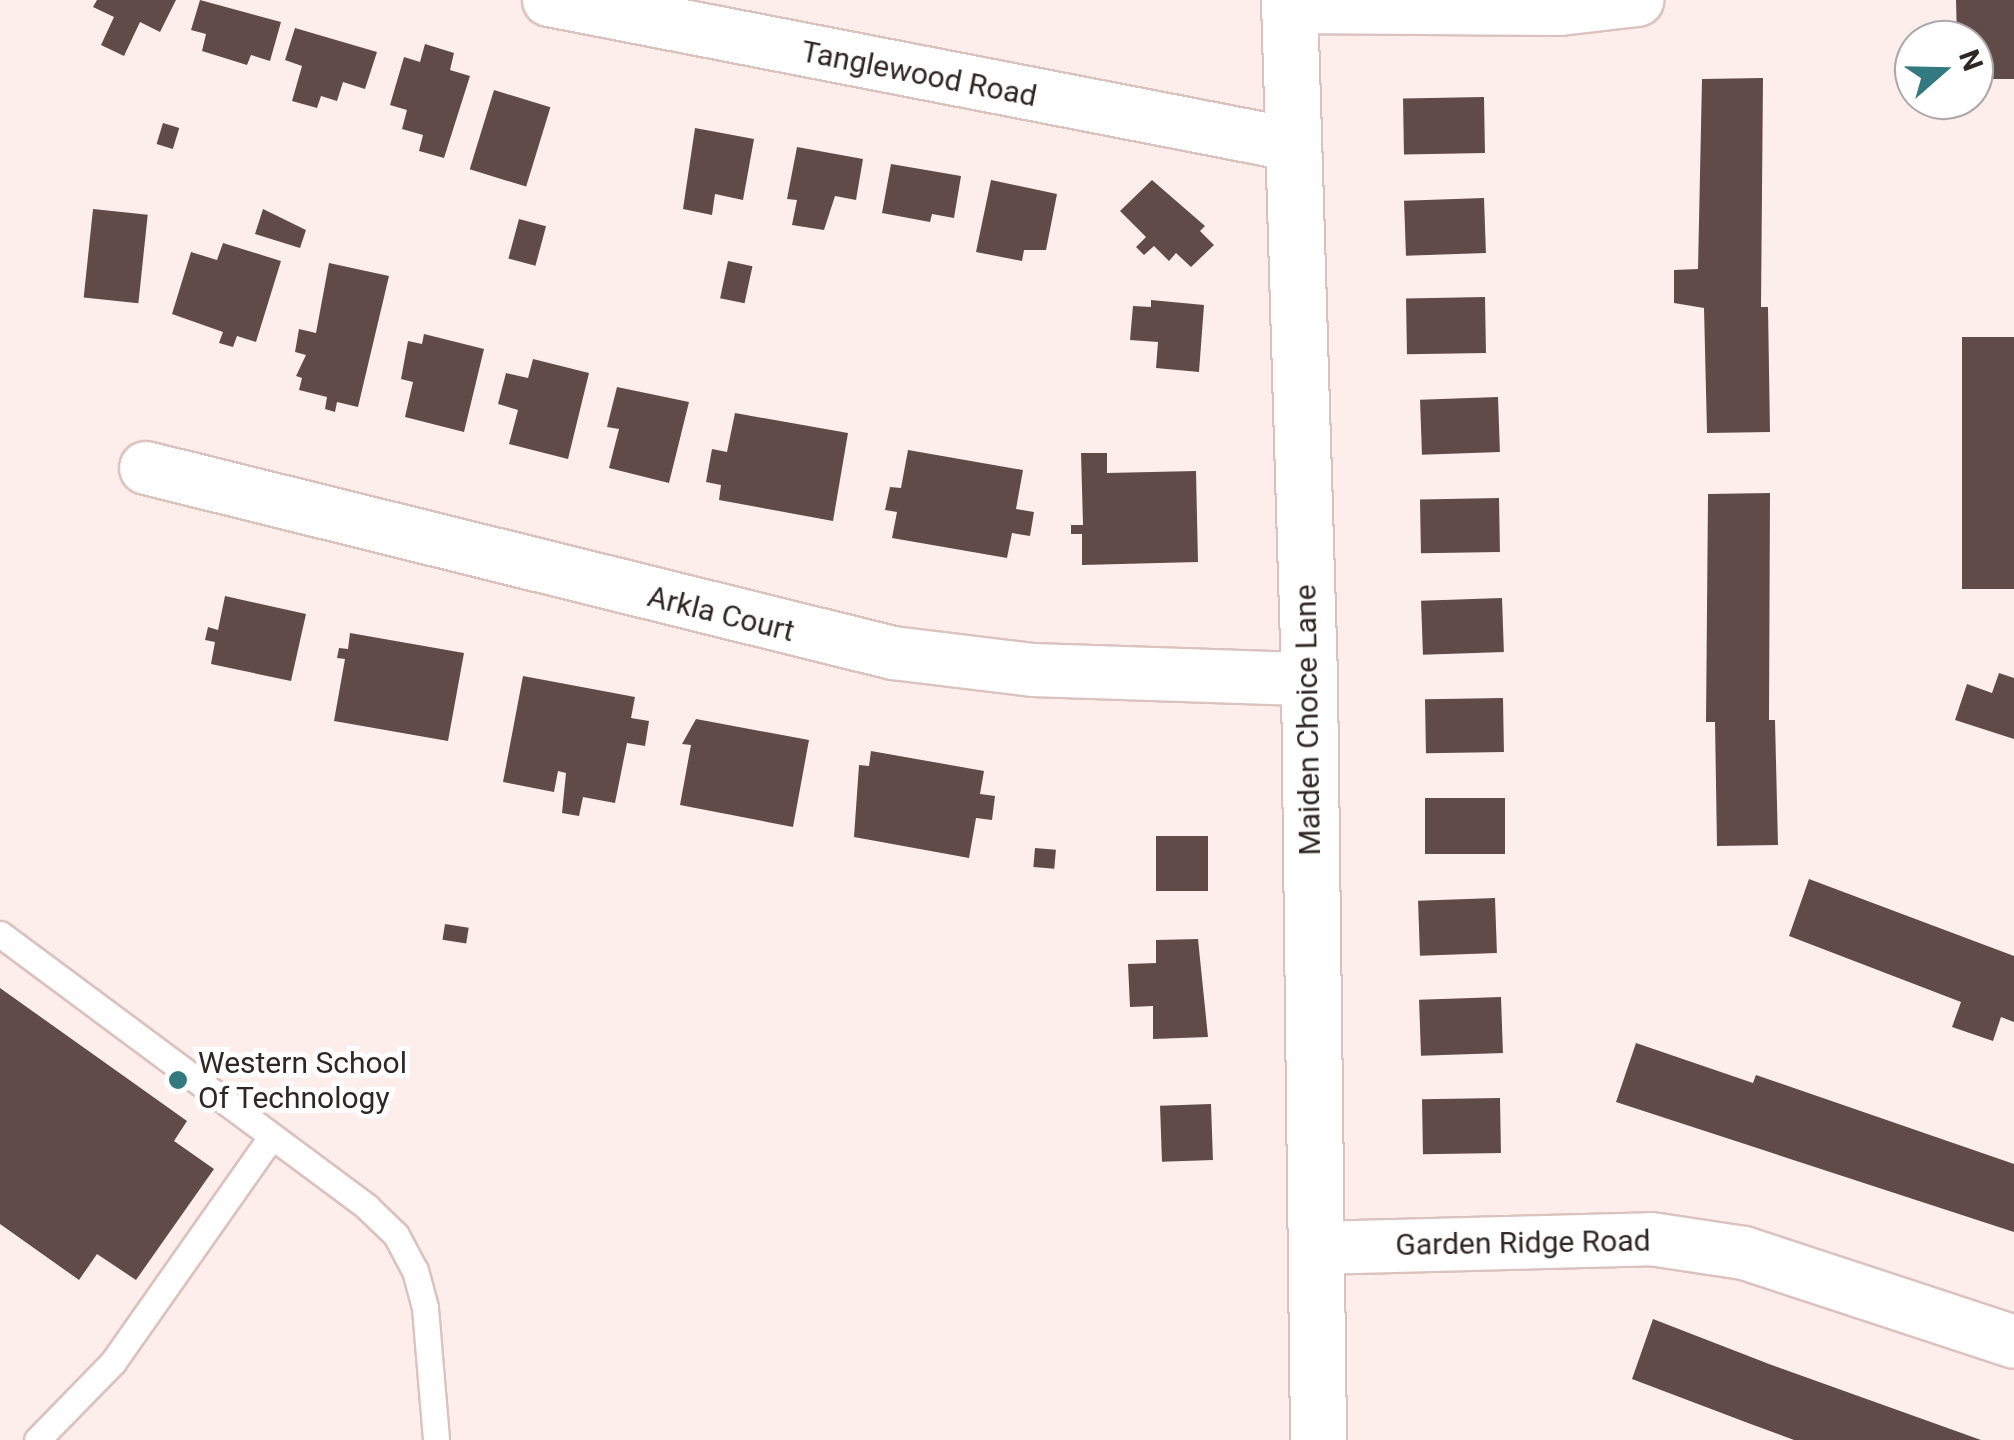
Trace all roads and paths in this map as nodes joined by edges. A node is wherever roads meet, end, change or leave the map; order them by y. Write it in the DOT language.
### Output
graph roads {
  1 [pos="549,0"];
  2 [pos="1636,0"];
  3 [pos="1290,4"];
  4 [pos="661,12"];
  5 [pos="1290,144"];
  6 [pos="146,468"];
  7 [pos="1309,679"];
  8 [pos="0,934"];
  9 [pos="272,1136"];
  10 [pos="1317,1248"];
  11 [pos="2014,1342"];
  12 [pos="37,1440"];
  13 [pos="436,1440"];
  14 [pos="1318,1440"];
  1 -- 4 [label="street, Tanglewood Road"];
  2 -- 3 [label="street"];
  3 -- 5 [label="main road, Maiden Choice Lane"];
  4 -- 5 [label="street, Tanglewood Road"];
  5 -- 7 [label="main road, Maiden Choice Lane"];
  6 -- 7 [label="street, Arkla Court"];
  7 -- 10 [label="main road, Maiden Choice Lane"];
  8 -- 9 [label="lane"];
  9 -- 12 [label="lane"];
  9 -- 13 [label="lane"];
  10 -- 11 [label="street, Garden Ridge Road"];
  10 -- 14 [label="main road, Maiden Choice Lane"];
}
